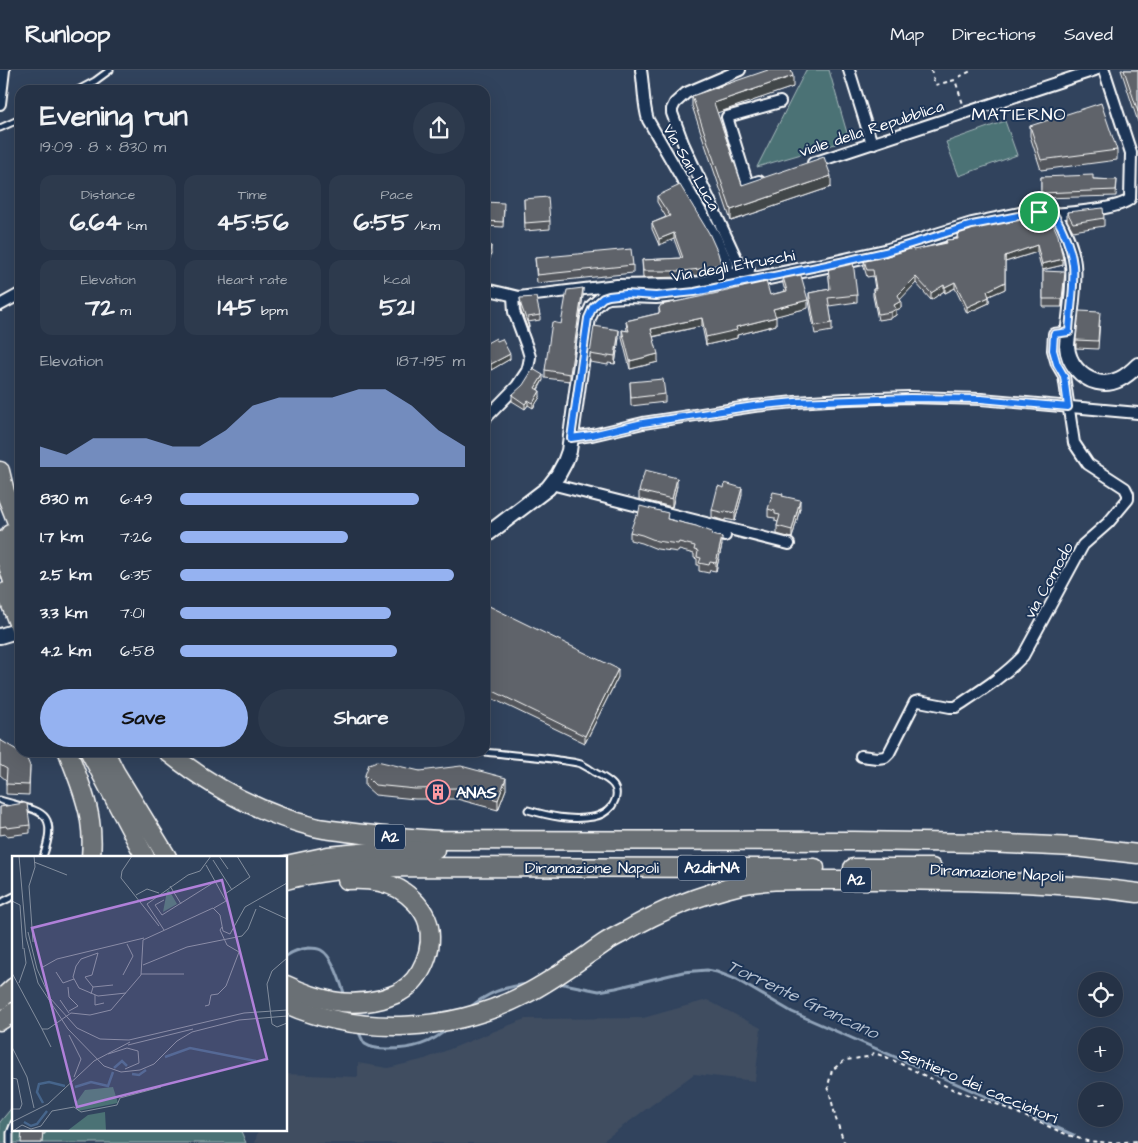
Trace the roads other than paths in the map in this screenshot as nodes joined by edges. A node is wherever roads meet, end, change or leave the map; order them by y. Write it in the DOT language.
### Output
graph roads {
  1 [pos="4,70"];
  2 [pos="110,70"];
  3 [pos="641,70"];
  4 [pos="740,70"];
  5 [pos="849,70"];
  6 [pos="1095,70"];
  7 [pos="1104,70"];
  8 [pos="87,85"];
  9 [pos="780,102"];
  10 [pos="0,104"];
  11 [pos="15,121"];
  12 [pos="0,128"];
  13 [pos="872,144"];
  14 [pos="1135,152"];
  15 [pos="801,167"];
  16 [pos="766,179"];
  17 [pos="1054,214"];
  18 [pos="727,275"];
  19 [pos="490,289"];
  20 [pos="602,292"];
  21 [pos="513,296"];
  22 [pos="15,297"];
  23 [pos="0,305"];
  24 [pos="1069,332"];
  25 [pos="1138,365"];
  26 [pos="1068,407"];
  27 [pos="1138,413"];
  28 [pos="490,414"];
  29 [pos="571,438"];
  30 [pos="0,471"];
  31 [pos="550,486"];
  32 [pos="0,506"];
  33 [pos="15,517"];
  34 [pos="490,532"];
  35 [pos="725,536"];
  36 [pos="0,541"];
  37 [pos="789,544"];
  38 [pos="15,548"];
  39 [pos="0,572"];
  40 [pos="15,587"];
  41 [pos="15,615"];
  42 [pos="15,631"];
  43 [pos="0,636"];
  44 [pos="490,753"];
  45 [pos="861,756"];
  46 [pos="70,757"];
  47 [pos="93,757"];
  48 [pos="108,757"];
  49 [pos="175,757"];
  50 [pos="0,800"];
  51 [pos="528,810"];
  52 [pos="165,853"];
  53 [pos="1138,854"];
  54 [pos="43,856"];
  55 [pos="91,856"];
  56 [pos="144,856"];
  57 [pos="1138,862"];
  58 [pos="288,865"];
  59 [pos="288,879"];
  60 [pos="1138,882"];
  61 [pos="288,885"];
  62 [pos="1138,894"];
  63 [pos="12,897"];
  64 [pos="0,903"];
  65 [pos="288,987"];
  66 [pos="12,989"];
  67 [pos="12,997"];
  68 [pos="0,1000"];
  69 [pos="0,1004"];
  70 [pos="288,1005"];
  71 [pos="12,1013"];
  72 [pos="0,1021"];
  73 [pos="12,1128"];
  74 [pos="10,1143"];
  1 -- 10 [label="street"];
  2 -- 8 [label="lane"];
  3 -- 18 [label="street, Via San Luca"];
  4 -- 18 [label="street"];
  5 -- 13 [label="street"];
  6 -- 13 [label="street, viale della Repubblica"];
  7 -- 14 [label="street"];
  9 -- 16 [label="street"];
  11 -- 12 [label="lane"];
  13 -- 15 [label="street, viale della Repubblica"];
  14 -- 17 [label="street"];
  17 -- 20 [label="main road, Via degli Etruschi"];
  17 -- 24 [label="main road"];
  18 -- 20 [label="street"];
  19 -- 21 [label="street"];
  20 -- 21 [label="street"];
  20 -- 29 [label="main road"];
  21 -- 28 [label="street"];
  22 -- 23 [label="street"];
  24 -- 25 [label="main road"];
  24 -- 26 [label="street, via Comodo"];
  26 -- 27 [label="street"];
  26 -- 29 [label="street"];
  26 -- 45 [label="street, via Comodo"];
  29 -- 31 [label="main road"];
  30 -- 33 [label="highway"];
  31 -- 34 [label="main road"];
  31 -- 35 [label="street"];
  31 -- 37 [label="street"];
  32 -- 38 [label="highway"];
  36 -- 40 [label="highway"];
  39 -- 41 [label="highway"];
  42 -- 43 [label="main road"];
  44 -- 51 [label="lane"];
  46 -- 55 [label="highway"];
  47 -- 56 [label="highway"];
  48 -- 52 [label="highway"];
  49 -- 53 [label="highway, A2"];
  50 -- 54 [label="lane"];
  57 -- 58 [label="highway, Diramazione Napoli / A2dirNA"];
  59 -- 60 [label="highway, Diramazione Napoli / A2dirNA"];
  61 -- 65 [label="highway"];
  62 -- 70 [label="highway, A2"];
  63 -- 64 [label="lane"];
  66 -- 68 [label="highway"];
  67 -- 69 [label="highway"];
  71 -- 72 [label="highway"];
  73 -- 74 [label="lane"];
}
